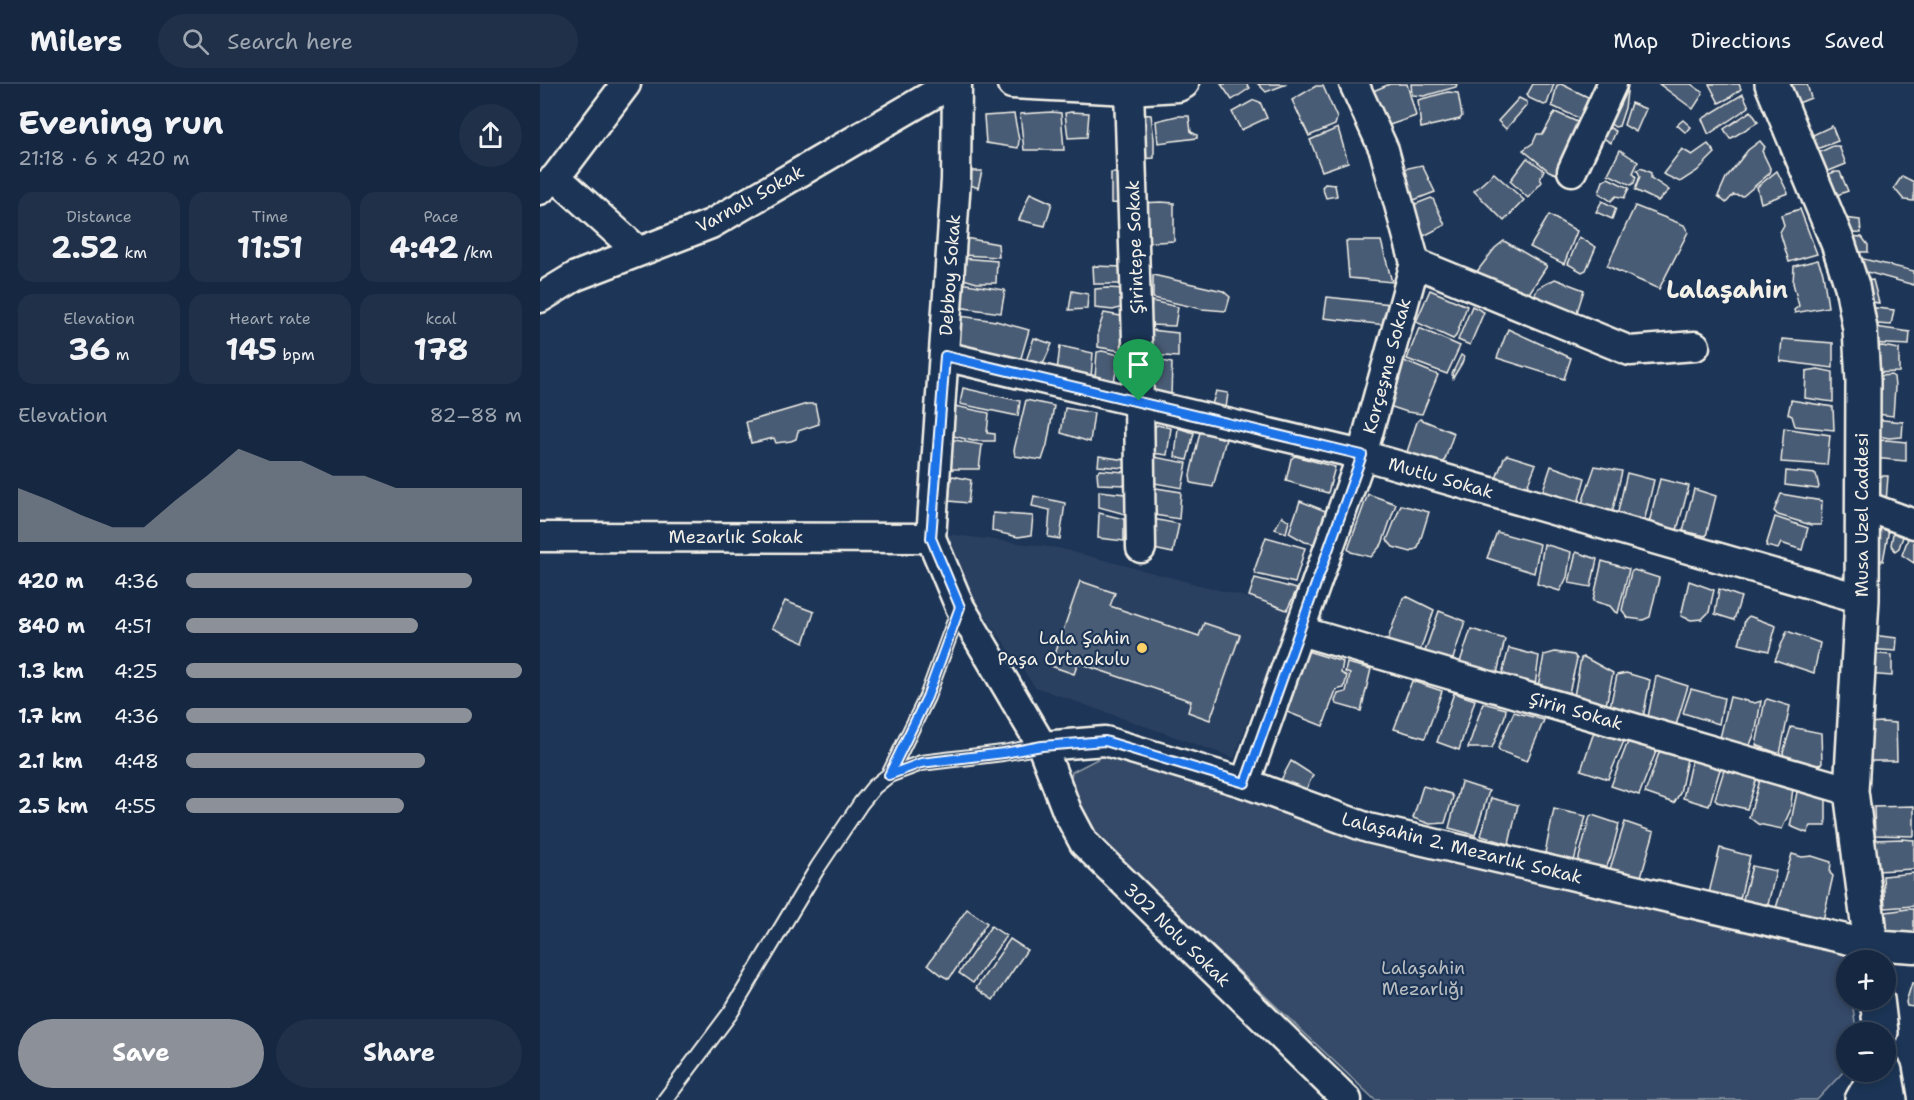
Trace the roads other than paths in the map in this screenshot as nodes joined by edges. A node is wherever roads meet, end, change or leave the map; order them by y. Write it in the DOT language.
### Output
graph roads {
  1 [pos="626,84"];
  2 [pos="951,84"];
  3 [pos="957,84"];
  4 [pos="1012,84"];
  5 [pos="1184,84"];
  6 [pos="1354,84"];
  7 [pos="1612,84"];
  8 [pos="1772,84"];
  9 [pos="1129,90"];
  10 [pos="1572,171"];
  11 [pos="548,183"];
  12 [pos="638,251"];
  13 [pos="1415,263"];
  14 [pos="540,298"];
  15 [pos="1695,346"];
  16 [pos="945,356"];
  17 [pos="1139,401"];
  18 [pos="1362,455"];
  19 [pos="1863,505"];
  20 [pos="1914,524"];
  21 [pos="540,537"];
  22 [pos="931,538"];
  23 [pos="1141,548"];
  24 [pos="1862,599"];
  25 [pos="960,607"];
  26 [pos="1300,631"];
  27 [pos="1042,746"];
  28 [pos="889,775"];
  29 [pos="1245,783"];
  30 [pos="1851,791"];
  31 [pos="1914,948"];
  32 [pos="1864,950"];
  33 [pos="1872,950"];
  34 [pos="1893,950"];
  35 [pos="1873,1082"];
  36 [pos="1887,1082"];
  37 [pos="665,1100"];
  38 [pos="1347,1100"];
  39 [pos="1862,1100"];
  40 [pos="1890,1100"];
  1 -- 11 [label="street"];
  2 -- 12 [label="street, Varnalı Sokak"];
  3 -- 16 [label="street, Debboy Sokak"];
  4 -- 9 [label="street"];
  5 -- 9 [label="street"];
  6 -- 13 [label="street"];
  7 -- 10 [label="street"];
  8 -- 19 [label="main road, Musa Uzel Caddesi"];
  9 -- 17 [label="street, Şirintepe Sokak"];
  11 -- 12 [label="street"];
  12 -- 14 [label="street, Varnalı Sokak"];
  13 -- 15 [label="street"];
  13 -- 18 [label="street, Korçeşme Sokak"];
  16 -- 17 [label="street, Mutlu Sokak"];
  16 -- 22 [label="street, Debboy Sokak"];
  17 -- 18 [label="street, Mutlu Sokak"];
  17 -- 23 [label="street, Şirintepe Sokak"];
  18 -- 24 [label="street, Mutlu Sokak"];
  18 -- 26 [label="street, Korçeşme Sokak"];
  19 -- 20 [label="street"];
  19 -- 24 [label="main road, Musa Uzel Caddesi"];
  21 -- 22 [label="street, Mezarlık Sokak"];
  22 -- 25 [label="street"];
  24 -- 30 [label="main road, Musa Uzel Caddesi"];
  25 -- 27 [label="street"];
  25 -- 28 [label="lane"];
  26 -- 29 [label="street, Korçeşme Sokak"];
  26 -- 30 [label="street, Şirin Sokak"];
  27 -- 28 [label="lane"];
  27 -- 29 [label="street, Lalaşahin 2. Mezarlık Sokak"];
  27 -- 38 [label="street, 302 Nolu Sokak"];
  28 -- 37 [label="lane"];
  29 -- 32 [label="street, Lalaşahin 2. Mezarlık Sokak"];
  30 -- 33 [label="main road, Musa Uzel Caddesi"];
  31 -- 34 [label="street, Lalaşahin 2. Mezarlık Sokak"];
  35 -- 39 [label="main road"];
  36 -- 40 [label="main road"];
}
